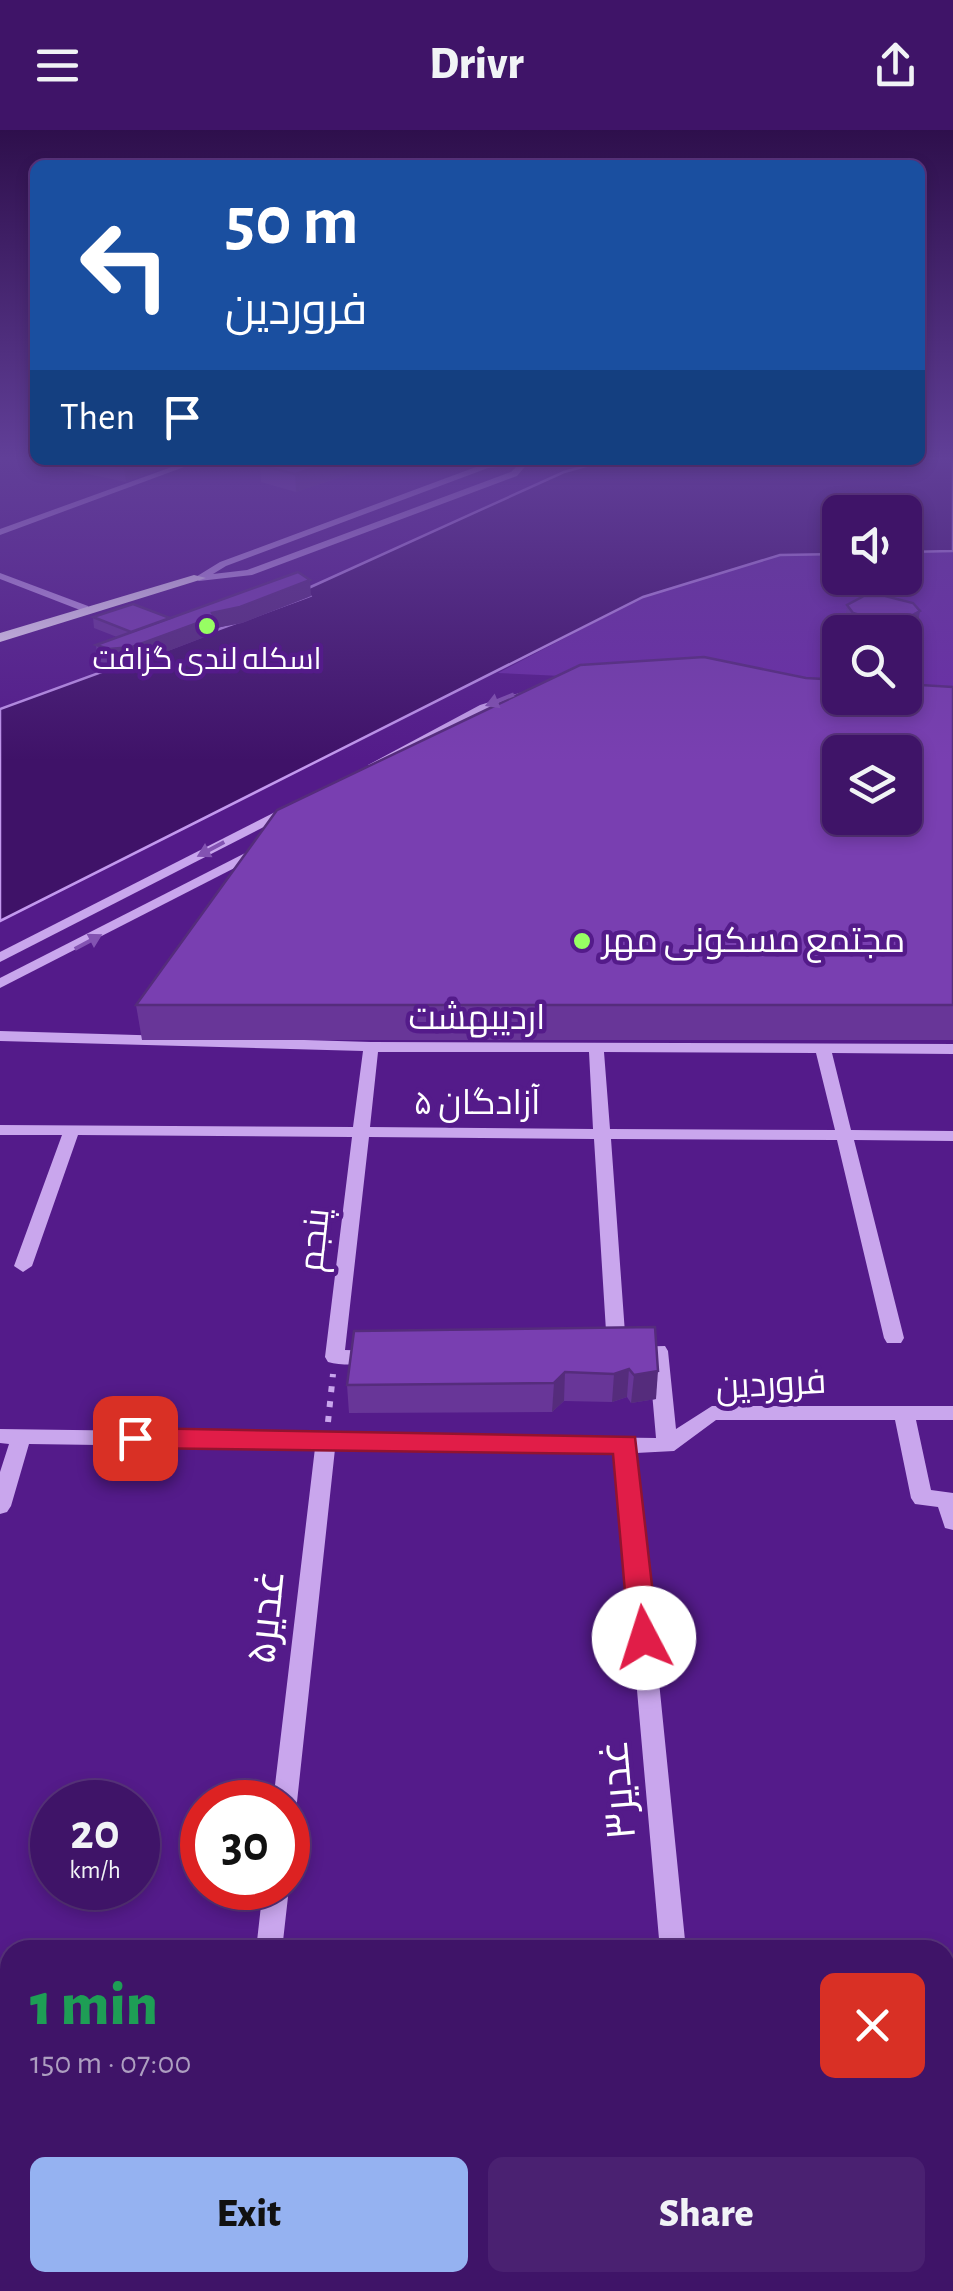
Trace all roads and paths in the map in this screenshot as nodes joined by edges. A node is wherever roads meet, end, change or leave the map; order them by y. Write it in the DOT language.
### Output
graph roads {
  1 [pos="236,559"];
  2 [pos="287,559"];
  3 [pos="0,576"];
  4 [pos="199,578"];
  5 [pos="84,608"];
  6 [pos="0,636"];
  7 [pos="512,715"];
  8 [pos="362,771"];
  9 [pos="309,798"];
  10 [pos="268,846"];
  11 [pos="0,958"];
  12 [pos="0,984"];
  13 [pos="0,1036"];
  14 [pos="370,1047"];
  15 [pos="596,1048"];
  16 [pos="823,1050"];
  17 [pos="953,1050"];
  18 [pos="0,1130"];
  19 [pos="72,1130"];
  20 [pos="359,1133"];
  21 [pos="602,1134"];
  22 [pos="844,1136"];
  23 [pos="953,1136"];
  24 [pos="23,1266"];
  25 [pos="894,1338"];
  26 [pos="392,1356"];
  27 [pos="335,1357"];
  28 [pos="953,1412"];
  29 [pos="904,1413"];
  30 [pos="10,1437"];
  31 [pos="326,1440"];
  32 [pos="625,1444"];
  33 [pos="667,1446"];
  34 [pos="0,1506"];
  35 [pos="953,1522"];
  36 [pos="287,1780"];
  37 [pos="274,1910"];
  38 [pos="270,1940"];
  39 [pos="672,1940"];
  1 -- 4 [label="street"];
  2 -- 4 [label="street"];
  3 -- 5 [label="street"];
  4 -- 5 [label="main road"];
  4 -- 6 [label="main road"];
  5 -- 6 [label="main road"];
  7 -- 8 [label="street, one-way"];
  9 -- 11 [label="street, one-way"];
  12 -- 10 [label="street, one-way"];
  13 -- 14 [label="street, اردیبهشت"];
  14 -- 15 [label="street, اردیبهشت"];
  14 -- 20 [label="street, پنجم"];
  15 -- 16 [label="street, اردیبهشت"];
  15 -- 21 [label="street"];
  16 -- 17 [label="street, اردیبهشت"];
  16 -- 22 [label="street"];
  18 -- 19 [label="street, آزادگان ۵"];
  19 -- 20 [label="street, آزادگان ۵"];
  19 -- 24 [label="street"];
  20 -- 21 [label="street, آزادگان ۵"];
  20 -- 27 [label="street, پنجم"];
  21 -- 22 [label="street, آزادگان ۵"];
  21 -- 33 [label="street"];
  22 -- 23 [label="street, آزادگان ۵"];
  22 -- 25 [label="street"];
  26 -- 27 [label="street"];
  27 -- 31 [label="path"];
  28 -- 29 [label="street, فروردین"];
  29 -- 33 [label="street, فروردین"];
  29 -- 35 [label="street"];
  30 -- 31 [label="street"];
  30 -- 34 [label="street"];
  31 -- 32 [label="street"];
  31 -- 36 [label="street, غدیر۵"];
  32 -- 33 [label="street"];
  32 -- 39 [label="street, غدیر۳"];
  37 -- 38 [label="street"];
}
